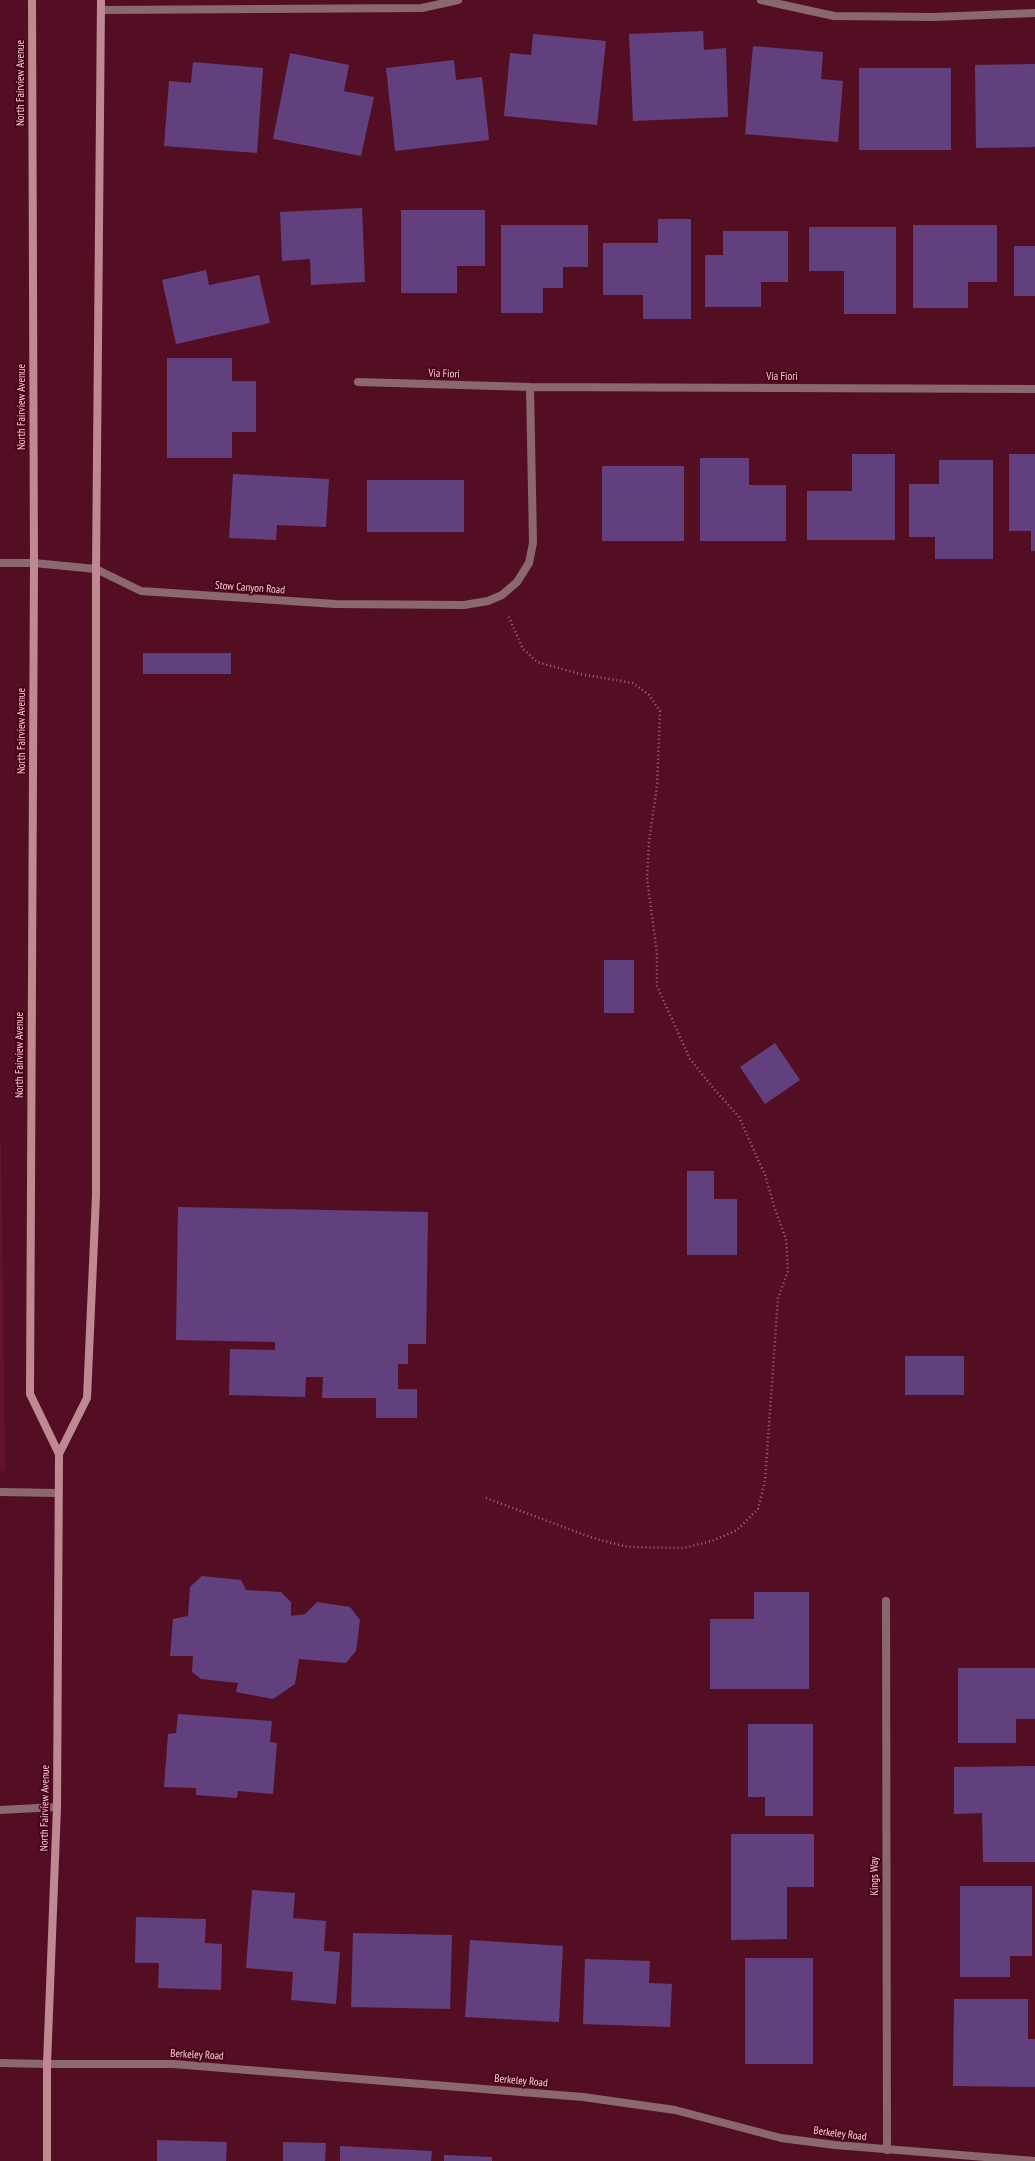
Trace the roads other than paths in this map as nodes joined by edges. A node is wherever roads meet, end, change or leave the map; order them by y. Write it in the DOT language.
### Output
graph roads {
  1 [pos="32,0"];
  2 [pos="101,0"];
  3 [pos="458,0"];
  4 [pos="761,0"];
  5 [pos="102,10"];
  6 [pos="1035,13"];
  7 [pos="358,382"];
  8 [pos="530,387"];
  9 [pos="1035,389"];
  10 [pos="0,563"];
  11 [pos="34,563"];
  12 [pos="96,569"];
  13 [pos="59,1454"];
  14 [pos="0,1492"];
  15 [pos="58,1493"];
  16 [pos="886,1601"];
  17 [pos="57,1808"];
  18 [pos="0,1810"];
  19 [pos="0,2063"];
  20 [pos="47,2064"];
  21 [pos="887,2150"];
  22 [pos="47,2161"];
  23 [pos="1035,2161"];
  1 -- 11 [label="main road, North Fairview Avenue"];
  2 -- 5 [label="main road, North Fairview Avenue"];
  3 -- 5 [label="street"];
  4 -- 6 [label="street"];
  5 -- 12 [label="main road, North Fairview Avenue"];
  7 -- 8 [label="street, Via Fiori"];
  8 -- 9 [label="street, Via Fiori"];
  8 -- 12 [label="street, Stow Canyon Road"];
  10 -- 11 [label="street, Stow Canyon Road"];
  11 -- 12 [label="street, Stow Canyon Road"];
  11 -- 13 [label="main road, North Fairview Avenue"];
  12 -- 13 [label="main road, North Fairview Avenue"];
  13 -- 15 [label="main road, North Fairview Avenue"];
  14 -- 15 [label="street"];
  15 -- 17 [label="main road, North Fairview Avenue"];
  16 -- 21 [label="street, Kings Way"];
  17 -- 18 [label="street"];
  17 -- 20 [label="main road, North Fairview Avenue"];
  19 -- 20 [label="street, Berkeley Road"];
  20 -- 21 [label="street, Berkeley Road"];
  20 -- 22 [label="main road, North Fairview Avenue"];
  21 -- 23 [label="street, Berkeley Road"];
}
